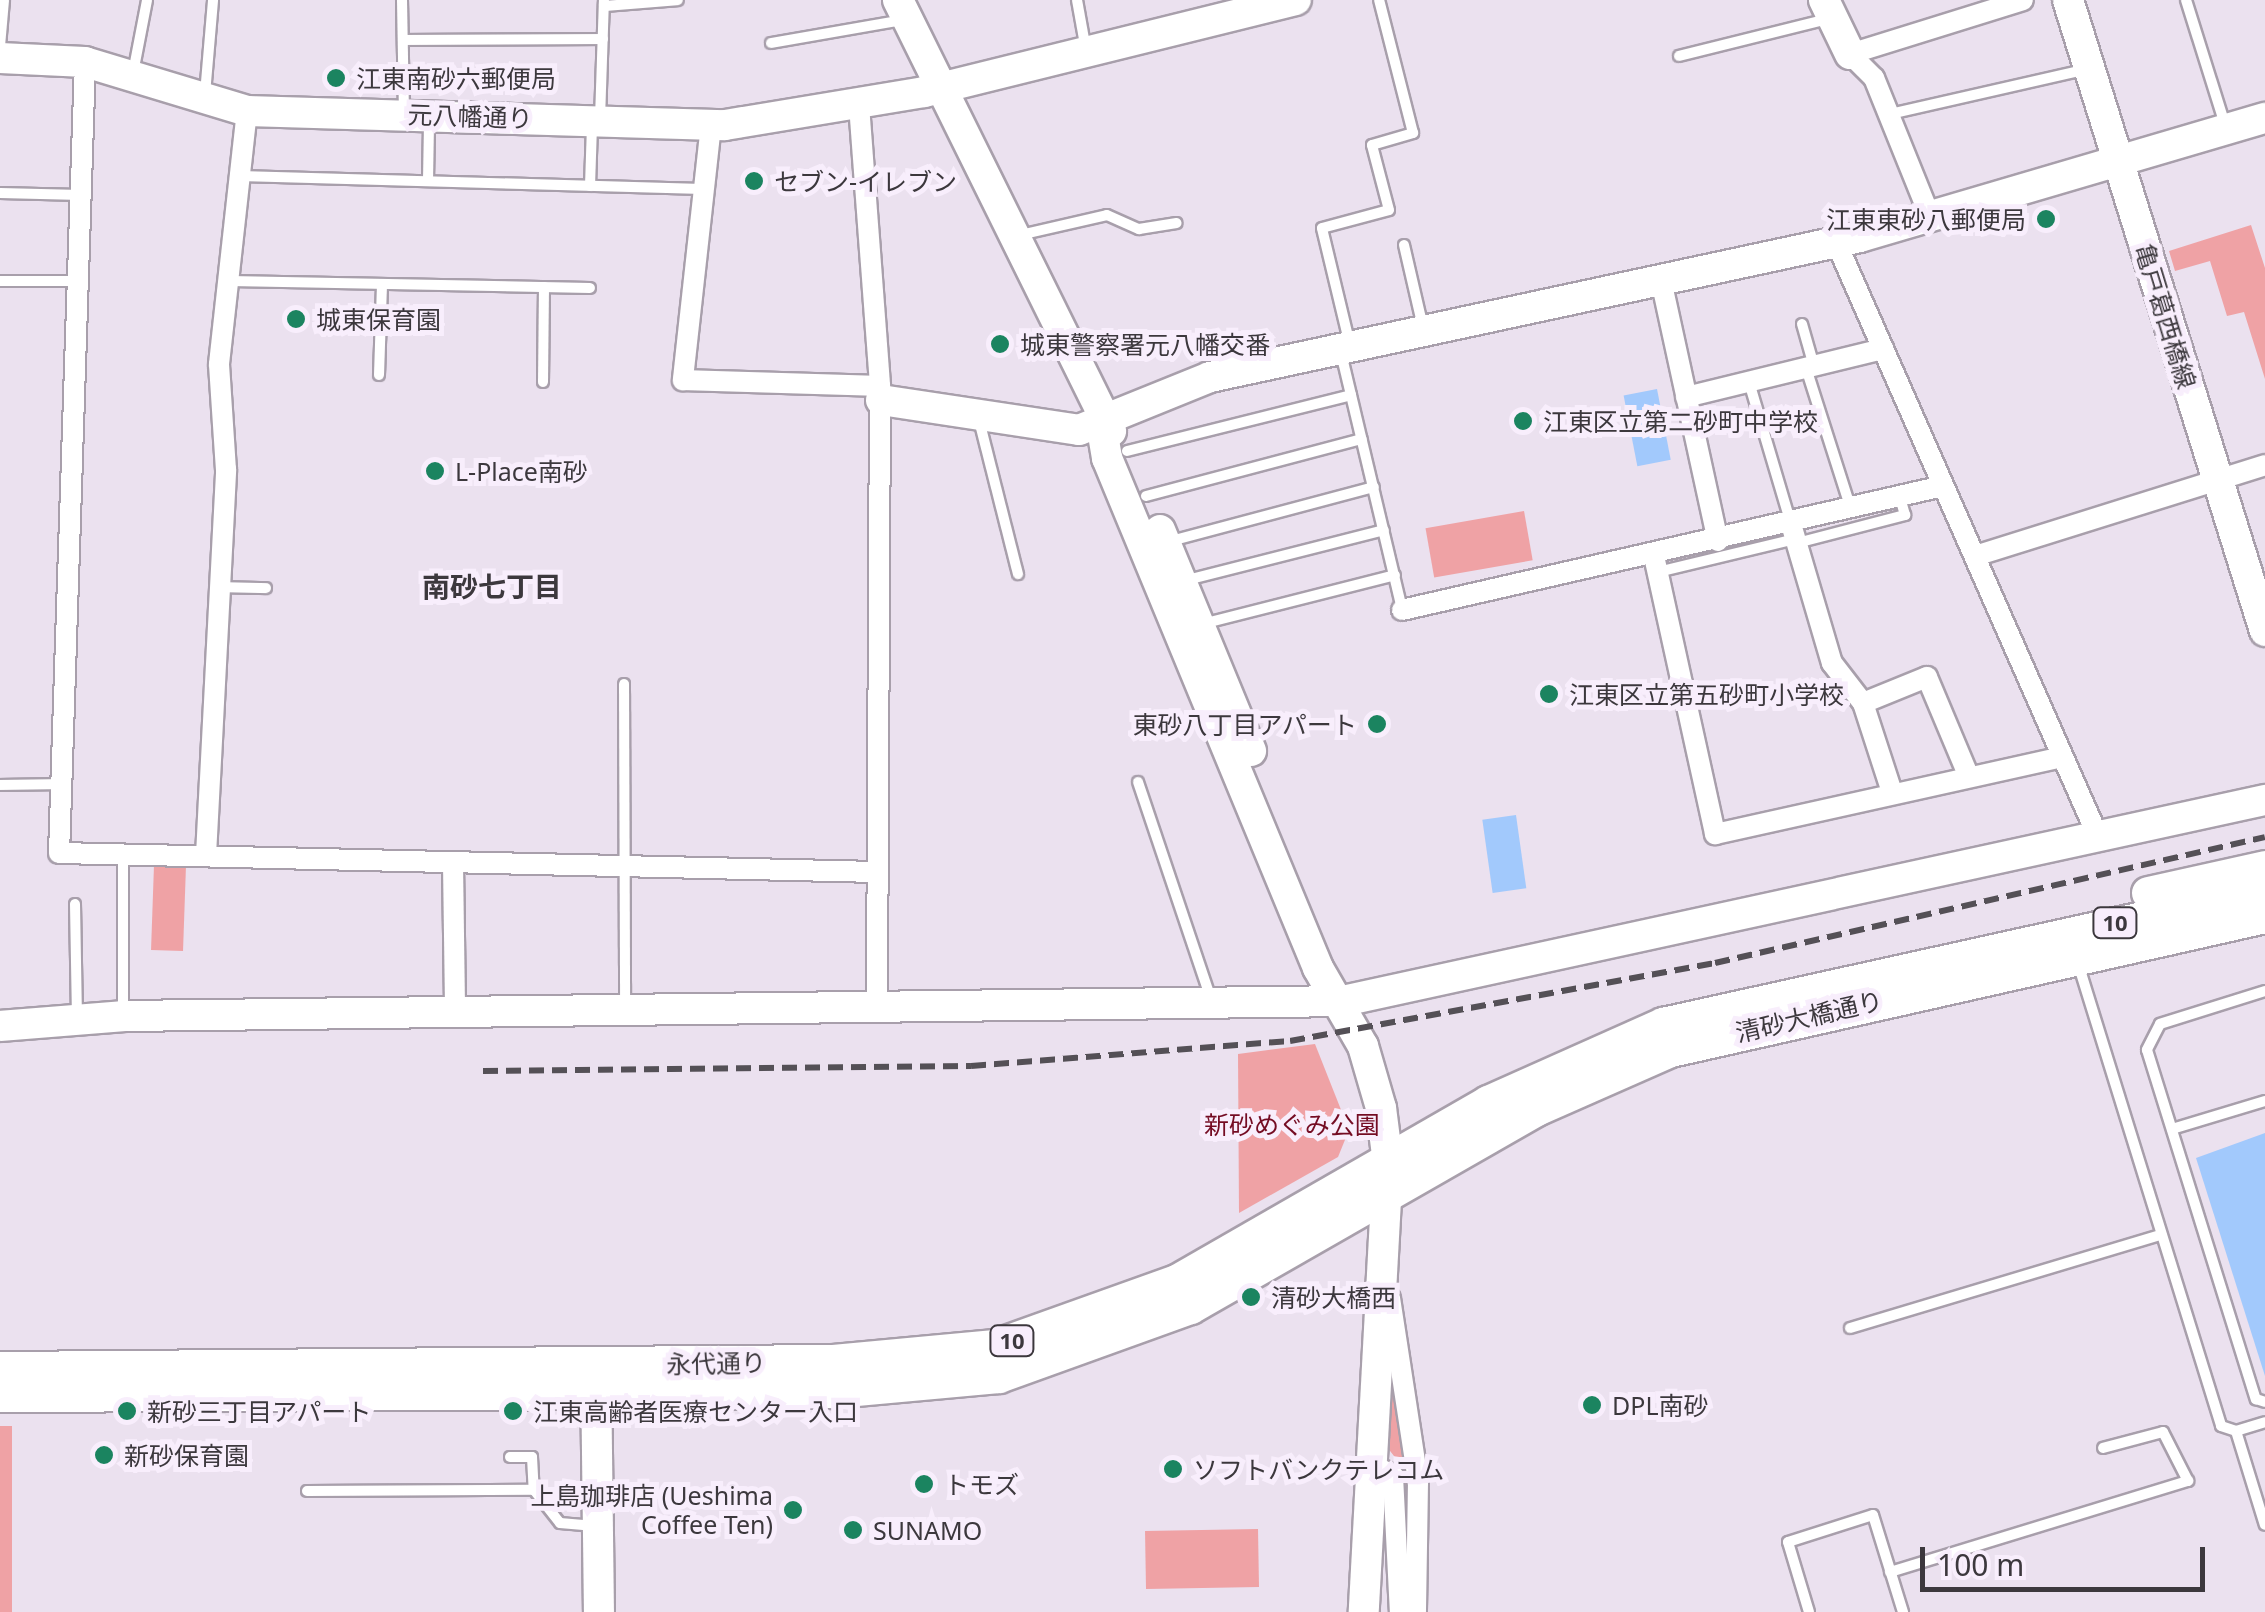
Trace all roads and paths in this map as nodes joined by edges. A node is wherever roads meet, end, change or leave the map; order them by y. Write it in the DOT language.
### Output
graph roads {
  1 [pos="4,0"];
  2 [pos="147,0"];
  3 [pos="213,0"];
  4 [pos="402,0"];
  5 [pos="678,0"];
  6 [pos="1077,0"];
  7 [pos="1296,0"];
  8 [pos="1379,0"];
  9 [pos="2023,0"];
  10 [pos="2068,0"];
  11 [pos="2186,0"];
  12 [pos="604,3"];
  13 [pos="1828,9"];
  14 [pos="903,10"];
  15 [pos="603,39"];
  16 [pos="403,40"];
  17 [pos="771,43"];
  18 [pos="0,46"];
  19 [pos="1086,52"];
  20 [pos="1850,54"];
  21 [pos="1679,56"];
  22 [pos="0,58"];
  23 [pos="85,62"];
  24 [pos="2089,68"];
  25 [pos="133,74"];
  26 [pos="944,87"];
  27 [pos="205,99"];
  28 [pos="859,105"];
  29 [pos="247,111"];
  30 [pos="417,113"];
  31 [pos="1890,114"];
  32 [pos="2265,118"];
  33 [pos="596,121"];
  34 [pos="711,125"];
  35 [pos="2227,130"];
  36 [pos="2119,164"];
  37 [pos="240,176"];
  38 [pos="428,181"];
  39 [pos="590,186"];
  40 [pos="704,189"];
  41 [pos="0,193"];
  42 [pos="81,195"];
  43 [pos="1932,219"];
  44 [pos="1178,224"];
  45 [pos="1014,237"];
  46 [pos="1836,242"];
  47 [pos="1404,245"];
  48 [pos="0,280"];
  49 [pos="1661,280"];
  50 [pos="78,281"];
  51 [pos="230,281"];
  52 [pos="382,284"];
  53 [pos="544,287"];
  54 [pos="590,288"];
  55 [pos="1802,324"];
  56 [pos="1424,330"];
  57 [pos="1345,347"];
  58 [pos="1883,349"];
  59 [pos="1810,367"];
  60 [pos="379,375"];
  61 [pos="543,382"];
  62 [pos="1750,382"];
  63 [pos="880,393"];
  64 [pos="1351,395"];
  65 [pos="1686,397"];
  66 [pos="1100,417"];
  67 [pos="978,420"];
  68 [pos="1362,439"];
  69 [pos="1127,452"];
  70 [pos="2265,465"];
  71 [pos="2217,480"];
  72 [pos="1943,486"];
  73 [pos="1374,487"];
  74 [pos="1146,496"];
  75 [pos="1900,497"];
  76 [pos="1851,509"];
  77 [pos="1384,530"];
  78 [pos="1794,535"];
  79 [pos="1718,541"];
  80 [pos="1165,543"];
  81 [pos="1975,556"];
  82 [pos="1656,564"];
  83 [pos="1018,574"];
  84 [pos="1394,576"];
  85 [pos="1181,581"];
  86 [pos="220,586"];
  87 [pos="266,588"];
  88 [pos="1402,610"];
  89 [pos="1199,624"];
  90 [pos="2265,631"];
  91 [pos="624,684"];
  92 [pos="1863,703"];
  93 [pos="2062,757"];
  94 [pos="1970,776"];
  95 [pos="1138,782"];
  96 [pos="61,784"];
  97 [pos="0,785"];
  98 [pos="1892,792"];
  99 [pos="2265,800"];
  100 [pos="2096,832"];
  101 [pos="123,855"];
  102 [pos="206,855"];
  103 [pos="453,863"];
  104 [pos="624,866"];
  105 [pos="2265,867"];
  106 [pos="876,872"];
  107 [pos="2265,891"];
  108 [pos="75,904"];
  109 [pos="2265,916"];
  110 [pos="2265,932"];
  111 [pos="1969,966"];
  112 [pos="2080,973"];
  113 [pos="2265,991"];
  114 [pos="1343,1001"];
  115 [pos="1214,1004"];
  116 [pos="877,1012"];
  117 [pos="626,1014"];
  118 [pos="1753,1014"];
  119 [pos="455,1015"];
  120 [pos="123,1016"];
  121 [pos="77,1019"];
  122 [pos="0,1026"];
  123 [pos="2265,1102"];
  124 [pos="2172,1129"];
  125 [pos="1388,1163"];
  126 [pos="1385,1201"];
  127 [pos="2160,1235"];
  128 [pos="1382,1252"];
  129 [pos="1850,1328"];
  130 [pos="0,1368"];
  131 [pos="596,1380"];
  132 [pos="0,1396"];
  133 [pos="2265,1402"];
  134 [pos="2265,1422"];
  135 [pos="2236,1431"];
  136 [pos="2102,1448"];
  137 [pos="510,1457"];
  138 [pos="1368,1462"];
  139 [pos="534,1490"];
  140 [pos="307,1492"];
  141 [pos="2263,1513"];
  142 [pos="2265,1525"];
  143 [pos="599,1526"];
  144 [pos="1890,1572"];
  145 [pos="599,1612"];
  146 [pos="1364,1612"];
  147 [pos="1400,1612"];
  148 [pos="1416,1612"];
  149 [pos="1809,1612"];
  150 [pos="1902,1612"];
  1 -- 18 [label="lane"];
  2 -- 25 [label="lane"];
  3 -- 27 [label="lane"];
  4 -- 16 [label="lane"];
  5 -- 12 [label="lane"];
  6 -- 19 [label="lane"];
  7 -- 19 [label="street, 元八幡通り"];
  8 -- 57 [label="lane"];
  9 -- 20 [label="street"];
  10 -- 24 [label="street, 亀戸葛西橋線"];
  11 -- 35 [label="lane"];
  12 -- 15 [label="lane"];
  13 -- 20 [label="street"];
  13 -- 21 [label="lane"];
  14 -- 17 [label="lane"];
  14 -- 26 [label="street"];
  15 -- 16 [label="lane"];
  15 -- 33 [label="lane"];
  16 -- 30 [label="lane"];
  19 -- 26 [label="street, 元八幡通り"];
  20 -- 31 [label="street"];
  22 -- 23 [label="street, 元八幡通り"];
  23 -- 25 [label="street, 元八幡通り"];
  23 -- 42 [label="street"];
  24 -- 31 [label="lane"];
  24 -- 36 [label="street, 亀戸葛西橋線"];
  25 -- 27 [label="street, 元八幡通り"];
  26 -- 28 [label="street, 元八幡通り"];
  26 -- 45 [label="street"];
  27 -- 29 [label="street, 元八幡通り"];
  28 -- 34 [label="street, 元八幡通り"];
  28 -- 63 [label="street"];
  29 -- 30 [label="street, 元八幡通り"];
  29 -- 37 [label="street"];
  30 -- 33 [label="street, 元八幡通り"];
  30 -- 38 [label="lane"];
  31 -- 43 [label="street"];
  32 -- 35 [label="street"];
  33 -- 34 [label="street, 元八幡通り"];
  33 -- 39 [label="lane"];
  34 -- 40 [label="street"];
  35 -- 36 [label="street"];
  36 -- 43 [label="street"];
  36 -- 71 [label="street, 亀戸葛西橋線"];
  37 -- 38 [label="lane"];
  37 -- 51 [label="street"];
  38 -- 39 [label="lane"];
  39 -- 40 [label="lane"];
  40 -- 63 [label="street"];
  41 -- 42 [label="lane"];
  42 -- 50 [label="street"];
  43 -- 46 [label="street"];
  44 -- 45 [label="lane"];
  45 -- 66 [label="street"];
  46 -- 49 [label="street"];
  46 -- 58 [label="street"];
  47 -- 56 [label="lane"];
  48 -- 50 [label="lane"];
  49 -- 56 [label="street"];
  49 -- 65 [label="street"];
  50 -- 96 [label="street"];
  51 -- 52 [label="lane"];
  51 -- 86 [label="street"];
  52 -- 53 [label="lane"];
  52 -- 60 [label="lane"];
  53 -- 54 [label="lane"];
  53 -- 61 [label="lane"];
  55 -- 59 [label="lane"];
  56 -- 57 [label="street"];
  57 -- 64 [label="lane"];
  57 -- 66 [label="street"];
  58 -- 59 [label="street"];
  58 -- 72 [label="street"];
  59 -- 62 [label="street"];
  59 -- 76 [label="lane"];
  62 -- 65 [label="street"];
  62 -- 78 [label="lane"];
  63 -- 67 [label="street"];
  63 -- 106 [label="street"];
  64 -- 68 [label="lane"];
  64 -- 69 [label="lane"];
  65 -- 79 [label="street"];
  66 -- 67 [label="street"];
  66 -- 69 [label="street"];
  66 -- 114 [label="street"];
  67 -- 83 [label="lane"];
  68 -- 73 [label="lane"];
  68 -- 74 [label="lane"];
  69 -- 74 [label="street"];
  70 -- 71 [label="street"];
  71 -- 81 [label="street"];
  71 -- 90 [label="street, 亀戸葛西橋線"];
  72 -- 75 [label="street"];
  72 -- 81 [label="street"];
  73 -- 77 [label="lane"];
  73 -- 80 [label="lane"];
  74 -- 80 [label="street"];
  75 -- 76 [label="street"];
  75 -- 78 [label="lane"];
  76 -- 78 [label="street"];
  77 -- 84 [label="lane"];
  77 -- 85 [label="lane"];
  78 -- 79 [label="street"];
  78 -- 82 [label="lane"];
  78 -- 92 [label="street"];
  79 -- 82 [label="street"];
  80 -- 85 [label="street"];
  81 -- 93 [label="street"];
  82 -- 88 [label="street"];
  82 -- 98 [label="street"];
  84 -- 88 [label="lane"];
  84 -- 89 [label="lane"];
  85 -- 89 [label="street"];
  86 -- 87 [label="lane"];
  86 -- 102 [label="street"];
  89 -- 114 [label="street"];
  91 -- 104 [label="lane"];
  92 -- 94 [label="street"];
  92 -- 98 [label="street"];
  93 -- 94 [label="street"];
  93 -- 100 [label="street"];
  94 -- 98 [label="street"];
  95 -- 115 [label="lane"];
  96 -- 97 [label="lane"];
  96 -- 101 [label="street"];
  99 -- 100 [label="street"];
  100 -- 114 [label="street"];
  101 -- 102 [label="street"];
  101 -- 120 [label="lane"];
  102 -- 103 [label="street"];
  103 -- 104 [label="street"];
  103 -- 119 [label="street"];
  104 -- 106 [label="street"];
  104 -- 117 [label="lane"];
  105 -- 118 [label="main road"];
  106 -- 116 [label="street"];
  107 -- 111 [label="main road, 清砂大橋通り / 10"];
  108 -- 121 [label="lane"];
  109 -- 111 [label="main road, 清砂大橋通り / 10"];
  110 -- 112 [label="main road"];
  111 -- 118 [label="main road, 清砂大橋通り / 10"];
  112 -- 118 [label="main road"];
  112 -- 127 [label="lane"];
  113 -- 124 [label="lane"];
  114 -- 115 [label="street"];
  114 -- 125 [label="street"];
  115 -- 116 [label="street"];
  116 -- 117 [label="street"];
  117 -- 119 [label="street"];
  118 -- 125 [label="main road, 清砂大橋通り / 10"];
  118 -- 126 [label="main road, 清砂大橋通り / 10"];
  119 -- 120 [label="street"];
  120 -- 121 [label="street"];
  121 -- 122 [label="street"];
  123 -- 124 [label="lane"];
  124 -- 133 [label="lane"];
  125 -- 126 [label="street"];
  125 -- 131 [label="main road, 永代通り / 10"];
  126 -- 128 [label="street"];
  126 -- 131 [label="main road, 永代通り / 10"];
  127 -- 129 [label="lane"];
  127 -- 135 [label="lane"];
  128 -- 138 [label="street"];
  128 -- 148 [label="street"];
  130 -- 131 [label="main road, 永代通り / 10"];
  131 -- 132 [label="main road, 永代通り / 10"];
  131 -- 143 [label="street"];
  134 -- 135 [label="lane"];
  135 -- 141 [label="lane"];
  136 -- 144 [label="lane"];
  137 -- 139 [label="lane"];
  138 -- 146 [label="street"];
  138 -- 147 [label="street"];
  139 -- 140 [label="lane"];
  139 -- 143 [label="lane"];
  141 -- 142 [label="lane"];
  143 -- 145 [label="street"];
  144 -- 149 [label="lane"];
  144 -- 150 [label="lane"];
}
